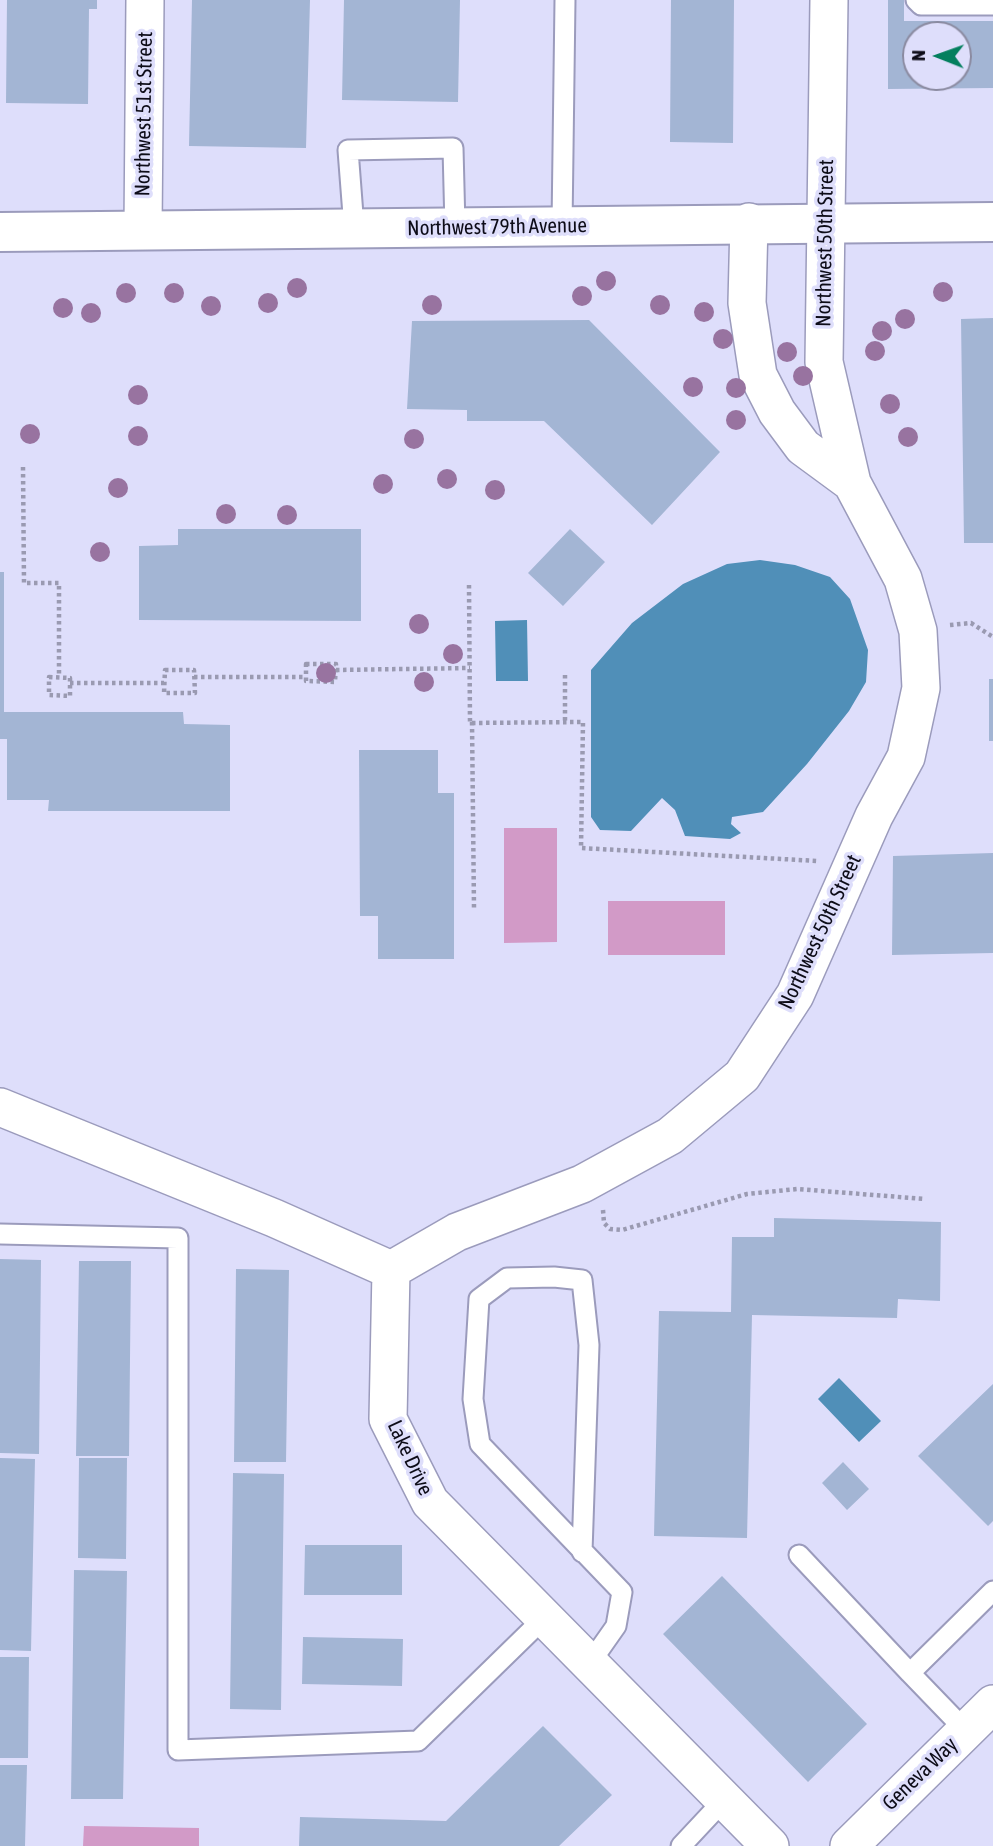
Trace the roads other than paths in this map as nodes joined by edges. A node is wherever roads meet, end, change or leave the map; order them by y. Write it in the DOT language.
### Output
graph roads {
  1 [pos="145,0"];
  2 [pos="565,0"];
  3 [pos="829,0"];
  4 [pos="916,0"];
  5 [pos="993,5"];
  6 [pos="748,222"];
  7 [pos="993,222"];
  8 [pos="825,223"];
  9 [pos="562,226"];
  10 [pos="455,227"];
  11 [pos="354,228"];
  12 [pos="142,229"];
  13 [pos="0,232"];
  14 [pos="852,482"];
  15 [pos="0,1107"];
  16 [pos="0,1234"];
  17 [pos="391,1270"];
  18 [pos="582,1552"];
  19 [pos="799,1555"];
  20 [pos="993,1591"];
  21 [pos="544,1618"];
  22 [pos="590,1664"];
  23 [pos="910,1672"];
  24 [pos="993,1704"];
  25 [pos="965,1730"];
  26 [pos="724,1800"];
  27 [pos="681,1846"];
  28 [pos="770,1846"];
  29 [pos="849,1846"];
  1 -- 12 [label="street, Northwest 51st Street"];
  2 -- 9 [label="lane"];
  3 -- 8 [label="street, Northwest 50th Street"];
  4 -- 5 [label="lane"];
  6 -- 8 [label="main road, Northwest 79th Avenue"];
  6 -- 9 [label="main road, Northwest 79th Avenue"];
  6 -- 14 [label="street, Northwest 50th Street"];
  7 -- 8 [label="main road, Northwest 79th Avenue"];
  8 -- 14 [label="street, Northwest 50th Street"];
  9 -- 10 [label="main road, Northwest 79th Avenue"];
  10 -- 11 [label="main road, Northwest 79th Avenue"];
  10 -- 11 [label="lane"];
  11 -- 12 [label="main road, Northwest 79th Avenue"];
  12 -- 13 [label="main road, Northwest 79th Avenue"];
  14 -- 17 [label="street, Northwest 50th Street"];
  15 -- 17 [label="street"];
  16 -- 21 [label="lane"];
  17 -- 21 [label="street, Lake Drive"];
  18 -- 18 [label="lane"];
  18 -- 22 [label="lane"];
  19 -- 23 [label="lane"];
  20 -- 23 [label="lane"];
  21 -- 22 [label="street, Lake Drive"];
  22 -- 26 [label="street, Lake Drive"];
  23 -- 25 [label="lane"];
  24 -- 25 [label="street, Geneva Way"];
  25 -- 29 [label="street, Geneva Way"];
  26 -- 27 [label="lane"];
  26 -- 28 [label="street, Lake Drive"];
}
